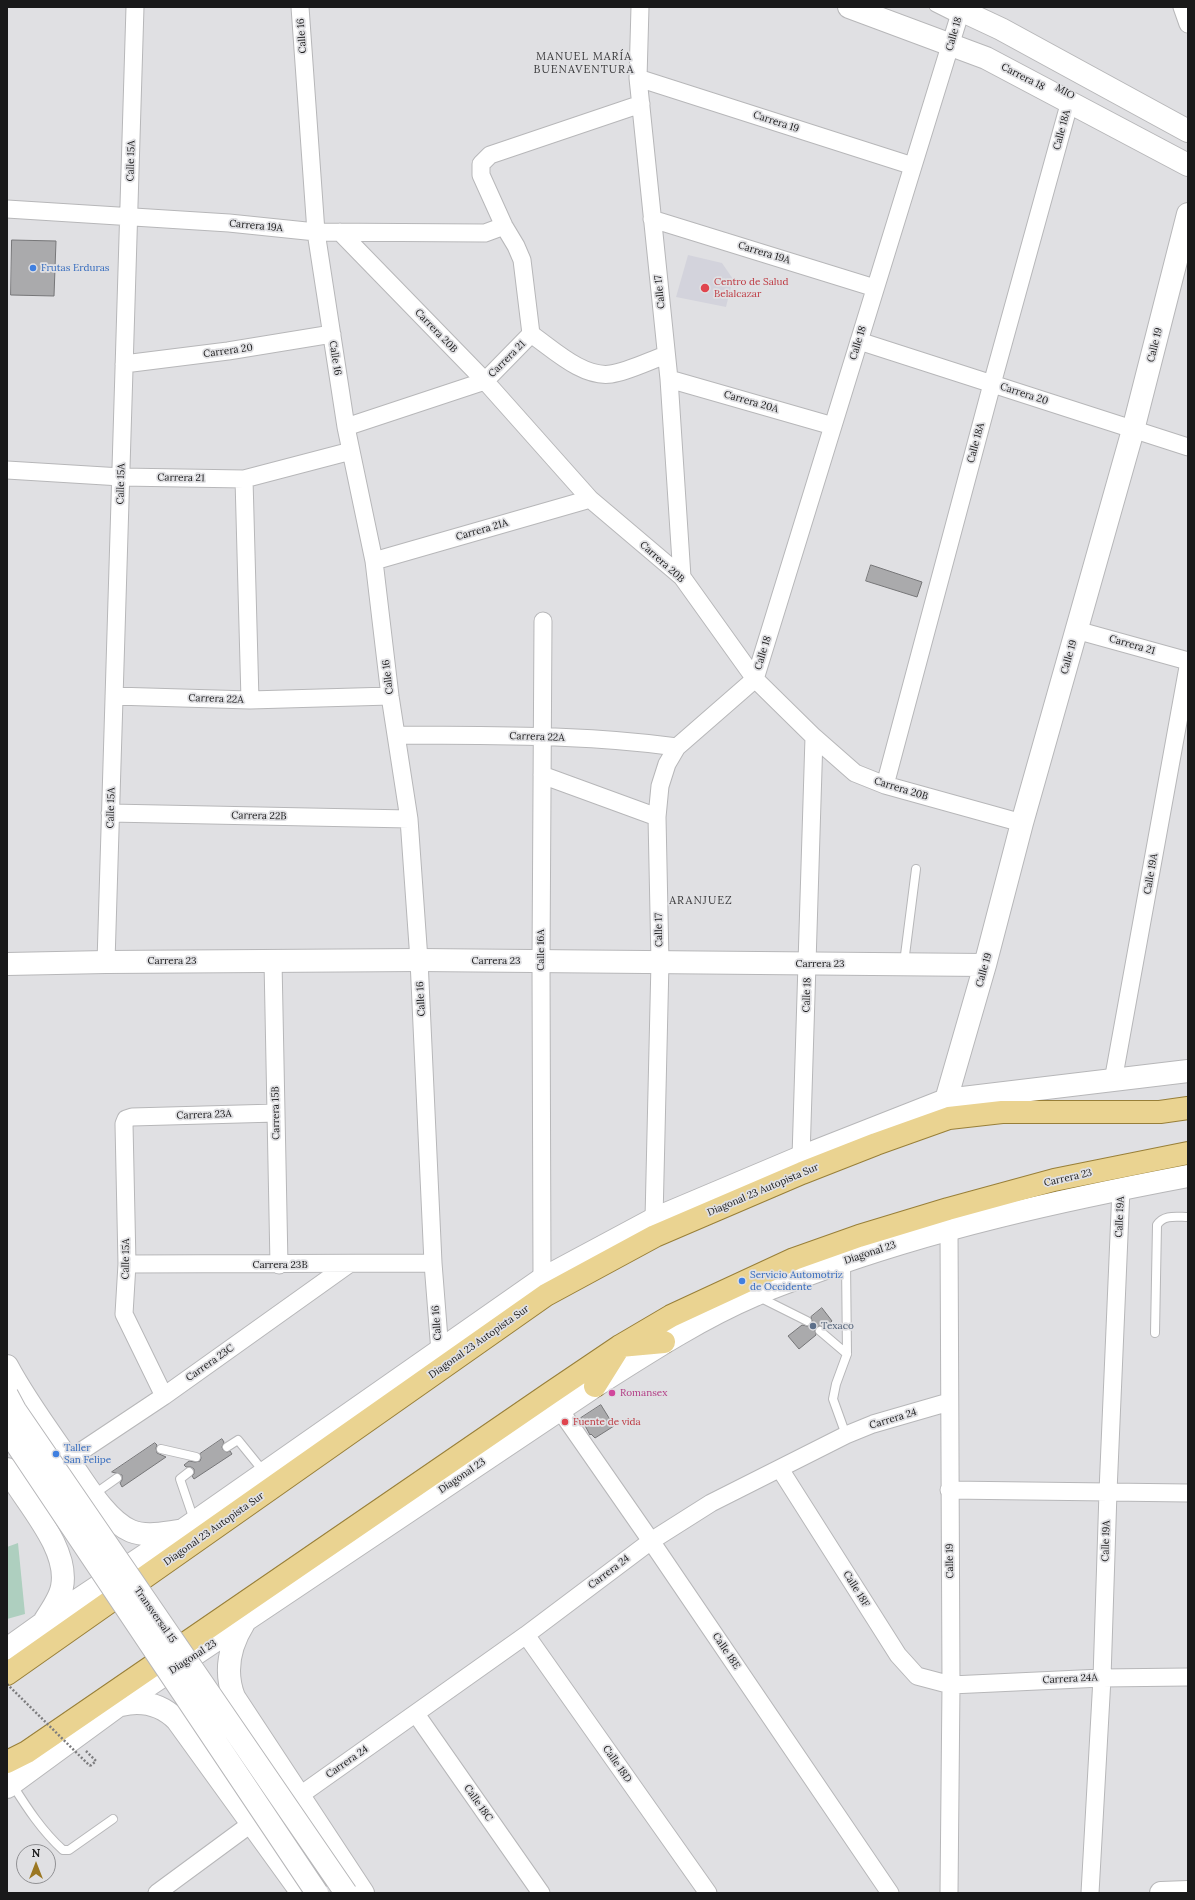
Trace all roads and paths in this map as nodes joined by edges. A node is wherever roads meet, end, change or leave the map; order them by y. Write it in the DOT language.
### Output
graph roads {
  1 [pos="135,7"];
  2 [pos="300,7"];
  3 [pos="640,7"];
  4 [pos="849,7"];
  5 [pos="871,7"];
  6 [pos="934,7"];
  7 [pos="1182,7"];
  8 [pos="962,12"];
  9 [pos="1188,24"];
  10 [pos="955,40"];
  11 [pos="975,45"];
  12 [pos="638,78"];
  13 [pos="1070,101"];
  14 [pos="641,104"];
  15 [pos="1188,131"];
  16 [pos="1188,161"];
  17 [pos="1188,165"];
  18 [pos="913,166"];
  19 [pos="7,208"];
  20 [pos="1188,214"];
  21 [pos="129,217"];
  22 [pos="652,219"];
  23 [pos="504,226"];
  24 [pos="316,232"];
  25 [pos="340,232"];
  26 [pos="875,288"];
  27 [pos="332,334"];
  28 [pos="531,334"];
  29 [pos="859,341"];
  30 [pos="666,355"];
  31 [pos="124,364"];
  32 [pos="669,379"];
  33 [pos="485,381"];
  34 [pos="992,384"];
  35 [pos="833,426"];
  36 [pos="346,427"];
  37 [pos="1133,430"];
  38 [pos="1188,448"];
  39 [pos="350,451"];
  40 [pos="7,470"];
  41 [pos="121,477"];
  42 [pos="244,480"];
  43 [pos="590,499"];
  44 [pos="374,561"];
  45 [pos="682,577"];
  46 [pos="543,621"];
  47 [pos="1076,630"];
  48 [pos="1188,661"];
  49 [pos="1188,667"];
  50 [pos="754,679"];
  51 [pos="114,696"];
  52 [pos="390,696"];
  53 [pos="250,700"];
  54 [pos="396,736"];
  55 [pos="542,737"];
  56 [pos="814,737"];
  57 [pos="677,747"];
  58 [pos="542,775"];
  59 [pos="885,785"];
  60 [pos="110,813"];
  61 [pos="657,817"];
  62 [pos="408,819"];
  63 [pos="1022,823"];
  64 [pos="916,869"];
  65 [pos="419,960"];
  66 [pos="273,961"];
  67 [pos="541,961"];
  68 [pos="106,962"];
  69 [pos="660,962"];
  70 [pos="7,964"];
  71 [pos="808,964"];
  72 [pos="904,964"];
  73 [pos="985,965"];
  74 [pos="1188,1072"];
  75 [pos="1114,1081"];
  76 [pos="1188,1108"];
  77 [pos="948,1109"];
  78 [pos="276,1113"];
  79 [pos="132,1117"];
  80 [pos="1178,1154"];
  81 [pos="801,1156"];
  82 [pos="1188,1176"];
  83 [pos="1121,1189"];
  84 [pos="1188,1217"];
  85 [pos="949,1218"];
  86 [pos="654,1219"];
  87 [pos="846,1261"];
  88 [pos="433,1263"];
  89 [pos="127,1264"];
  90 [pos="350,1264"];
  91 [pos="279,1265"];
  92 [pos="542,1279"];
  93 [pos="755,1295"];
  94 [pos="806,1321"];
  95 [pos="820,1331"];
  96 [pos="1155,1333"];
  97 [pos="664,1342"];
  98 [pos="620,1346"];
  99 [pos="440,1352"];
  100 [pos="847,1354"];
  101 [pos="7,1366"];
  102 [pos="595,1386"];
  103 [pos="7,1395"];
  104 [pos="164,1396"];
  105 [pos="949,1402"];
  106 [pos="560,1410"];
  107 [pos="7,1430"];
  108 [pos="846,1435"];
  109 [pos="227,1447"];
  110 [pos="161,1449"];
  111 [pos="196,1457"];
  112 [pos="68,1460"];
  113 [pos="780,1469"];
  114 [pos="8,1471"];
  115 [pos="189,1472"];
  116 [pos="264,1473"];
  117 [pos="117,1478"];
  118 [pos="949,1490"];
  119 [pos="1108,1492"];
  120 [pos="1188,1493"];
  121 [pos="93,1495"];
  122 [pos="189,1526"];
  123 [pos="651,1541"];
  124 [pos="245,1622"];
  125 [pos="42,1624"];
  126 [pos="526,1634"];
  127 [pos="7,1649"];
  128 [pos="7,1674"];
  129 [pos="1188,1677"];
  130 [pos="1102,1678"];
  131 [pos="7,1684"];
  132 [pos="951,1685"];
  133 [pos="119,1705"];
  134 [pos="416,1714"];
  135 [pos="75,1756"];
  136 [pos="7,1762"];
  137 [pos="9,1785"];
  138 [pos="299,1796"];
  139 [pos="113,1819"];
  140 [pos="252,1823"];
  141 [pos="1188,1892"];
  142 [pos="157,1893"];
  143 [pos="302,1893"];
  144 [pos="317,1893"];
  145 [pos="346,1893"];
  146 [pos="363,1893"];
  147 [pos="540,1893"];
  148 [pos="708,1893"];
  149 [pos="890,1893"];
  150 [pos="949,1893"];
  151 [pos="1090,1893"];
  152 [pos="1161,1893"];
  1 -- 21 [label="street, Calle 15A"];
  2 -- 24 [label="street, Calle 16"];
  3 -- 12 [label="street, Calle 17"];
  4 -- 10 [label="street, Carrera 18"];
  5 -- 10 [label="lane"];
  6 -- 8 [label="lane"];
  7 -- 9 [label="street"];
  8 -- 10 [label="street, Calle 18"];
  8 -- 15 [label="street"];
  10 -- 13 [label="street, Carrera 18"];
  10 -- 18 [label="street, Calle 18"];
  11 -- 16 [label="lane, MIO"];
  12 -- 14 [label="street, Calle 17"];
  12 -- 18 [label="street, Carrera 19"];
  13 -- 17 [label="street, Carrera 18"];
  13 -- 34 [label="street, Calle 18A"];
  14 -- 22 [label="street, Calle 17"];
  14 -- 23 [label="street"];
  18 -- 26 [label="street, Calle 18"];
  19 -- 21 [label="street, Carrera 19A"];
  20 -- 37 [label="street, Calle 19"];
  21 -- 24 [label="street, Carrera 19A"];
  21 -- 31 [label="street, Calle 15A"];
  22 -- 26 [label="street, Carrera 19A"];
  22 -- 30 [label="street, Calle 17"];
  23 -- 25 [label="street, Carrera 19A"];
  23 -- 28 [label="street"];
  24 -- 25 [label="street, Carrera 19A"];
  24 -- 27 [label="street, Calle 16"];
  25 -- 33 [label="street, Carrera 20B"];
  26 -- 29 [label="street, Calle 18"];
  27 -- 31 [label="street, Carrera 20"];
  27 -- 36 [label="street, Calle 16"];
  28 -- 30 [label="street"];
  28 -- 33 [label="street, Carrera 21"];
  29 -- 34 [label="street, Carrera 20"];
  29 -- 35 [label="street, Calle 18"];
  30 -- 32 [label="street, Calle 17"];
  31 -- 41 [label="street, Calle 15A"];
  32 -- 35 [label="street, Carrera 20A"];
  32 -- 45 [label="street, Calle 17"];
  33 -- 36 [label="street, Carrera 21"];
  33 -- 43 [label="street, Carrera 20B"];
  34 -- 37 [label="street, Carrera 20"];
  34 -- 59 [label="street, Calle 18A"];
  35 -- 50 [label="street, Calle 18"];
  36 -- 39 [label="street, Calle 16"];
  37 -- 38 [label="street, Carrera 20"];
  37 -- 47 [label="street, Calle 19"];
  39 -- 42 [label="street, Carrera 21"];
  39 -- 44 [label="street, Calle 16"];
  40 -- 41 [label="street, Carrera 21"];
  41 -- 42 [label="street, Carrera 21"];
  41 -- 51 [label="street, Calle 15A"];
  42 -- 53 [label="street"];
  43 -- 44 [label="street, Carrera 21A"];
  43 -- 45 [label="street, Carrera 20B"];
  44 -- 52 [label="street, Calle 16"];
  45 -- 50 [label="street, Carrera 20B"];
  46 -- 55 [label="street, Calle 16A"];
  47 -- 48 [label="street, Carrera 21"];
  47 -- 63 [label="street, Calle 19"];
  49 -- 75 [label="street, Calle 19A"];
  50 -- 56 [label="street, Carrera 20B"];
  50 -- 57 [label="street, Calle 17"];
  51 -- 53 [label="street, Carrera 22A"];
  51 -- 60 [label="street, Calle 15A"];
  52 -- 53 [label="street, Carrera 22A"];
  52 -- 54 [label="street, Calle 16"];
  54 -- 55 [label="street, Carrera 22A"];
  54 -- 62 [label="street, Calle 16"];
  55 -- 57 [label="street, Carrera 22A"];
  55 -- 58 [label="street, Calle 16A"];
  56 -- 59 [label="street, Carrera 20B"];
  56 -- 71 [label="street, Calle 18"];
  57 -- 61 [label="street, Calle 17"];
  58 -- 61 [label="street"];
  58 -- 67 [label="street, Calle 16A"];
  59 -- 63 [label="street, Carrera 20B"];
  60 -- 62 [label="street, Carrera 22B"];
  60 -- 68 [label="street, Calle 15A"];
  61 -- 69 [label="street, Calle 17"];
  62 -- 65 [label="street, Calle 16"];
  63 -- 73 [label="street, Calle 19"];
  64 -- 72 [label="lane"];
  65 -- 66 [label="street, Carrera 23"];
  65 -- 67 [label="street, Carrera 23"];
  65 -- 88 [label="street, Calle 16"];
  66 -- 68 [label="street, Carrera 23"];
  66 -- 78 [label="street, Carrera 15B"];
  67 -- 69 [label="street, Carrera 23"];
  67 -- 92 [label="street, Calle 16A"];
  68 -- 70 [label="street, Carrera 23"];
  69 -- 71 [label="street, Carrera 23"];
  69 -- 86 [label="street, Calle 17"];
  71 -- 72 [label="street, Carrera 23"];
  71 -- 81 [label="street, Calle 18"];
  72 -- 73 [label="street, Carrera 23"];
  73 -- 77 [label="street, Calle 19"];
  74 -- 75 [label="street"];
  75 -- 77 [label="street"];
  76 -- 77 [label="main road, Diagonal 23 Autopista Sur"];
  77 -- 81 [label="street"];
  77 -- 128 [label="main road, Diagonal 23 Autopista Sur"];
  78 -- 79 [label="street, Carrera 23A"];
  78 -- 91 [label="street, Carrera 15B"];
  79 -- 89 [label="street, Calle 15A"];
  80 -- 85 [label="main road, Carrera 23"];
  81 -- 86 [label="street"];
  82 -- 83 [label="street"];
  83 -- 85 [label="street"];
  83 -- 119 [label="street, Calle 19A"];
  84 -- 96 [label="lane"];
  85 -- 87 [label="street, Diagonal 23"];
  85 -- 98 [label="main road"];
  85 -- 105 [label="street, Calle 19"];
  86 -- 92 [label="street"];
  87 -- 93 [label="street, Diagonal 23"];
  87 -- 100 [label="lane"];
  88 -- 90 [label="street, Carrera 23B"];
  88 -- 99 [label="street, Calle 16"];
  89 -- 91 [label="street, Carrera 23B"];
  89 -- 104 [label="street, Calle 15A"];
  90 -- 91 [label="street, Carrera 23B"];
  90 -- 104 [label="street, Carrera 23C"];
  92 -- 99 [label="street"];
  93 -- 94 [label="lane"];
  93 -- 97 [label="street, Diagonal 23"];
  95 -- 100 [label="lane"];
  97 -- 98 [label="main road"];
  97 -- 102 [label="street, Diagonal 23"];
  98 -- 102 [label="main road"];
  98 -- 136 [label="main road"];
  99 -- 116 [label="street"];
  100 -- 108 [label="lane"];
  101 -- 112 [label="street"];
  102 -- 106 [label="street, Diagonal 23"];
  103 -- 145 [label="street, Transversal 15, bridge"];
  104 -- 112 [label="street, Carrera 23C"];
  105 -- 108 [label="street, Carrera 24"];
  105 -- 118 [label="street, Calle 19"];
  106 -- 123 [label="street, Calle 18E"];
  106 -- 124 [label="street, Diagonal 23"];
  107 -- 144 [label="street, Transversal 15, bridge"];
  108 -- 113 [label="street, Carrera 24"];
  109 -- 116 [label="lane"];
  110 -- 111 [label="lane"];
  112 -- 121 [label="street"];
  113 -- 123 [label="street, Carrera 24"];
  113 -- 132 [label="street, Calle 18F"];
  114 -- 125 [label="street"];
  115 -- 122 [label="lane"];
  116 -- 122 [label="street"];
  117 -- 121 [label="lane"];
  118 -- 119 [label="street"];
  118 -- 132 [label="street, Calle 19"];
  119 -- 120 [label="street"];
  119 -- 130 [label="street, Calle 19A"];
  121 -- 122 [label="street"];
  122 -- 125 [label="street"];
  123 -- 126 [label="street, Carrera 24"];
  123 -- 149 [label="street, Calle 18E"];
  124 -- 133 [label="street, Diagonal 23"];
  124 -- 138 [label="street"];
  125 -- 127 [label="street"];
  126 -- 134 [label="street, Carrera 24"];
  126 -- 148 [label="street, Calle 18D"];
  129 -- 130 [label="street, Carrera 24A"];
  130 -- 132 [label="street, Carrera 24A"];
  130 -- 151 [label="street, Calle 19A"];
  131 -- 135 [label="path, bridge"];
  132 -- 150 [label="street, Calle 19"];
  133 -- 137 [label="street, Diagonal 23"];
  133 -- 140 [label="street"];
  134 -- 138 [label="street, Carrera 24"];
  134 -- 147 [label="street, Calle 18C"];
  137 -- 139 [label="lane"];
  138 -- 146 [label="street"];
  140 -- 142 [label="street"];
  140 -- 143 [label="street"];
  141 -- 152 [label="street"];
}
